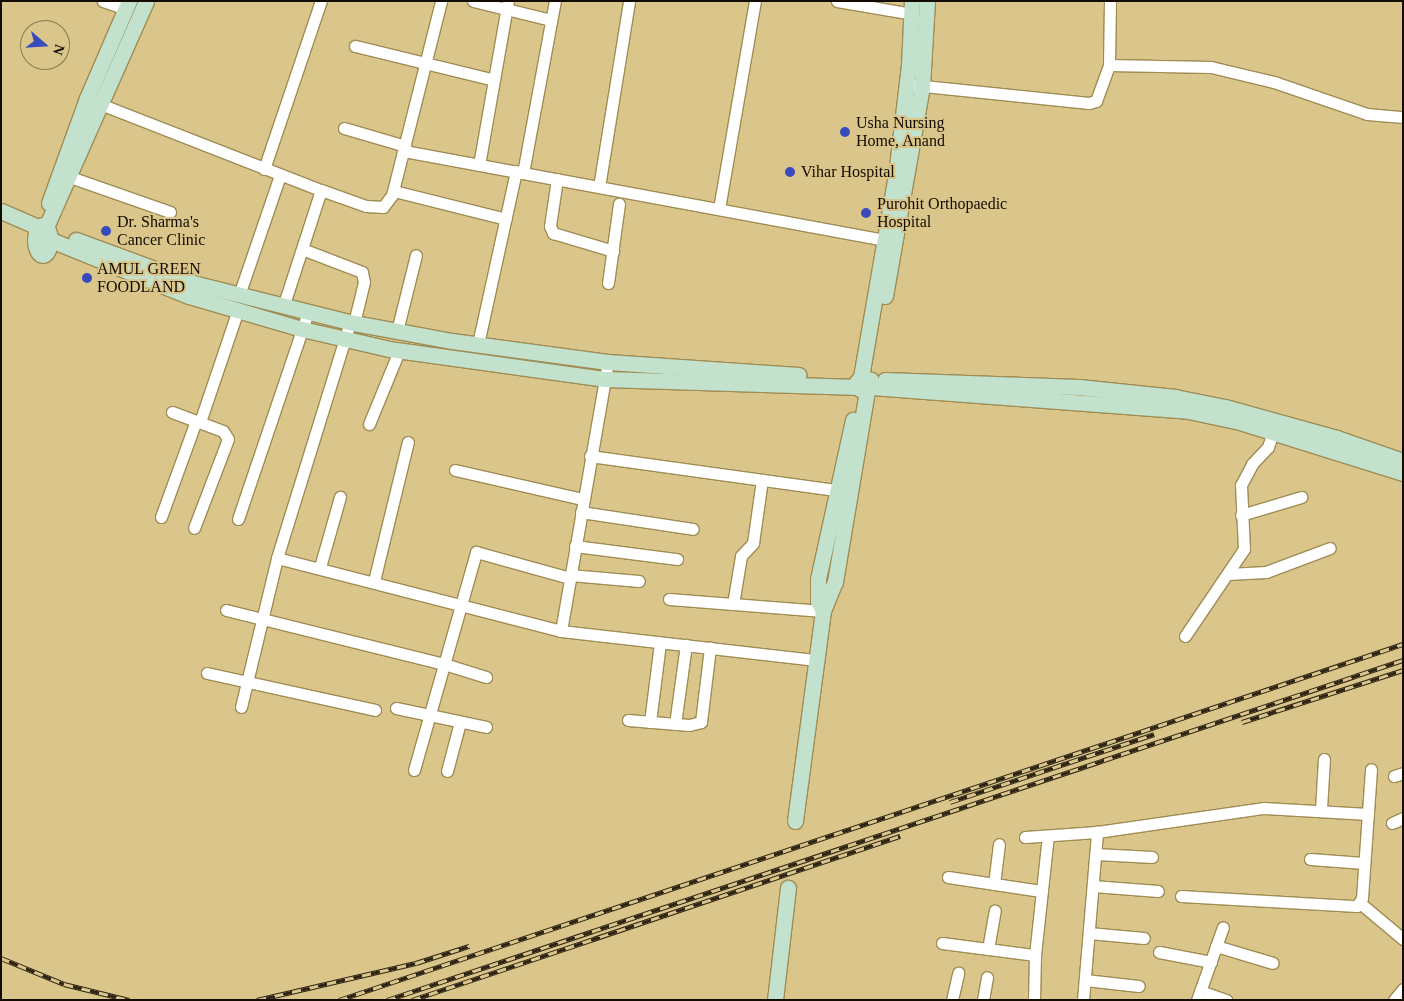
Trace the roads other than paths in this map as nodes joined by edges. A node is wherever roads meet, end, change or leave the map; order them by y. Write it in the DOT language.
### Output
graph roads {
  1 [pos="103,1"];
  2 [pos="146,1"];
  3 [pos="320,1"];
  4 [pos="440,1"];
  5 [pos="473,1"];
  6 [pos="555,1"];
  7 [pos="629,1"];
  8 [pos="755,1"];
  9 [pos="837,1"];
  10 [pos="927,1"];
  11 [pos="1110,1"];
  12 [pos="127,5"];
  13 [pos="508,5"];
  14 [pos="912,8"];
  15 [pos="551,20"];
  16 [pos="355,46"];
  17 [pos="423,62"];
  18 [pos="1109,65"];
  19 [pos="494,80"];
  20 [pos="915,85"];
  21 [pos="87,98"];
  22 [pos="102,104"];
  23 [pos="1403,117"];
  24 [pos="344,128"];
  25 [pos="404,148"];
  26 [pos="479,165"];
  27 [pos="264,169"];
  28 [pos="520,172"];
  29 [pos="280,175"];
  30 [pos="70,177"];
  31 [pos="557,179"];
  32 [pos="599,187"];
  33 [pos="321,190"];
  34 [pos="394,191"];
  35 [pos="619,204"];
  36 [pos="718,209"];
  37 [pos="1,211"];
  38 [pos="170,212"];
  39 [pos="506,219"];
  40 [pos="1,221"];
  41 [pos="43,230"];
  42 [pos="891,241"];
  43 [pos="302,249"];
  44 [pos="613,251"];
  45 [pos="416,255"];
  46 [pos="608,283"];
  47 [pos="238,302"];
  48 [pos="283,307"];
  49 [pos="308,312"];
  50 [pos="352,322"];
  51 [pos="302,329"];
  52 [pos="397,331"];
  53 [pos="345,340"];
  54 [pos="478,344"];
  55 [pos="399,351"];
  56 [pos="608,362"];
  57 [pos="604,379"];
  58 [pos="864,383"];
  59 [pos="172,412"];
  60 [pos="198,422"];
  61 [pos="368,424"];
  62 [pos="1275,427"];
  63 [pos="408,442"];
  64 [pos="590,456"];
  65 [pos="1403,461"];
  66 [pos="454,470"];
  67 [pos="1403,473"];
  68 [pos="762,480"];
  69 [pos="842,491"];
  70 [pos="340,497"];
  71 [pos="1301,497"];
  72 [pos="583,499"];
  73 [pos="581,512"];
  74 [pos="1241,515"];
  75 [pos="161,517"];
  76 [pos="238,519"];
  77 [pos="194,528"];
  78 [pos="693,529"];
  79 [pos="575,546"];
  80 [pos="1330,548"];
  81 [pos="277,558"];
  82 [pos="677,559"];
  83 [pos="320,567"];
  84 [pos="1228,574"];
  85 [pos="570,576"];
  86 [pos="374,581"];
  87 [pos="639,581"];
  88 [pos="669,599"];
  89 [pos="461,604"];
  90 [pos="734,604"];
  91 [pos="226,610"];
  92 [pos="823,611"];
  93 [pos="262,621"];
  94 [pos="561,632"];
  95 [pos="1185,636"];
  96 [pos="660,643"];
  97 [pos="686,645"];
  98 [pos="710,648"];
  99 [pos="816,660"];
  100 [pos="444,664"];
  101 [pos="207,673"];
  102 [pos="486,677"];
  103 [pos="247,681"];
  104 [pos="241,707"];
  105 [pos="396,708"];
  106 [pos="375,710"];
  107 [pos="429,716"];
  108 [pos="628,720"];
  109 [pos="460,722"];
  110 [pos="650,722"];
  111 [pos="675,724"];
  112 [pos="486,727"];
  113 [pos="1324,759"];
  114 [pos="1371,769"];
  115 [pos="414,770"];
  116 [pos="447,771"];
  117 [pos="1321,809"];
  118 [pos="1368,814"];
  119 [pos="795,821"];
  120 [pos="1097,832"];
  121 [pos="1048,836"];
  122 [pos="1025,838"];
  123 [pos="999,844"];
  124 [pos="1096,854"];
  125 [pos="1152,857"];
  126 [pos="1310,859"];
  127 [pos="1364,863"];
  128 [pos="948,877"];
  129 [pos="994,884"];
  130 [pos="1093,886"];
  131 [pos="788,888"];
  132 [pos="1041,891"];
  133 [pos="1158,891"];
  134 [pos="1181,896"];
  135 [pos="1360,903"];
  136 [pos="995,912"];
  137 [pos="1223,927"];
  138 [pos="1089,933"];
  139 [pos="1144,938"];
  140 [pos="1403,939"];
  141 [pos="942,943"];
  142 [pos="1216,946"];
  143 [pos="988,949"];
  144 [pos="1159,952"];
  145 [pos="1035,954"];
  146 [pos="1211,962"];
  147 [pos="1273,963"];
  148 [pos="958,973"];
  149 [pos="987,977"];
  150 [pos="1085,980"];
  151 [pos="1139,986"];
  152 [pos="1402,989"];
  153 [pos="1199,995"];
  154 [pos="775,1000"];
  155 [pos="952,1000"];
  156 [pos="983,1000"];
  157 [pos="1034,1000"];
  158 [pos="1083,1000"];
  159 [pos="1226,1000"];
  160 [pos="1394,1000"];
  1 -- 12 [label="street"];
  2 -- 22 [label="street"];
  3 -- 27 [label="street"];
  4 -- 17 [label="street"];
  5 -- 13 [label="street"];
  6 -- 15 [label="street"];
  7 -- 32 [label="street"];
  8 -- 36 [label="street"];
  9 -- 14 [label="street"];
  10 -- 20 [label="street"];
  11 -- 18 [label="street"];
  12 -- 21 [label="street"];
  13 -- 15 [label="street"];
  13 -- 19 [label="street"];
  14 -- 20 [label="street"];
  15 -- 28 [label="street"];
  16 -- 17 [label="street"];
  17 -- 19 [label="street"];
  17 -- 25 [label="street"];
  18 -- 20 [label="street"];
  18 -- 23 [label="street"];
  19 -- 26 [label="street"];
  20 -- 42 [label="street"];
  21 -- 22 [label="street"];
  21 -- 41 [label="street"];
  22 -- 27 [label="street"];
  22 -- 30 [label="street"];
  24 -- 25 [label="street"];
  25 -- 26 [label="street"];
  25 -- 34 [label="street"];
  26 -- 28 [label="street"];
  27 -- 29 [label="street"];
  28 -- 31 [label="street"];
  28 -- 39 [label="street"];
  29 -- 33 [label="street"];
  29 -- 47 [label="street"];
  30 -- 38 [label="street"];
  30 -- 41 [label="street"];
  31 -- 32 [label="street"];
  31 -- 44 [label="street"];
  32 -- 36 [label="street"];
  33 -- 34 [label="street"];
  33 -- 43 [label="street"];
  34 -- 39 [label="street"];
  35 -- 44 [label="street"];
  36 -- 42 [label="street"];
  37 -- 41 [label="street"];
  39 -- 54 [label="street"];
  40 -- 41 [label="street"];
  41 -- 47 [label="street"];
  42 -- 58 [label="street"];
  43 -- 48 [label="street"];
  43 -- 50 [label="street"];
  44 -- 46 [label="street"];
  45 -- 52 [label="street"];
  47 -- 48 [label="street"];
  47 -- 51 [label="street"];
  47 -- 60 [label="street"];
  48 -- 49 [label="street"];
  49 -- 50 [label="street"];
  49 -- 51 [label="street"];
  50 -- 52 [label="street"];
  50 -- 53 [label="street"];
  51 -- 53 [label="street"];
  51 -- 76 [label="street"];
  52 -- 54 [label="street"];
  53 -- 55 [label="street"];
  53 -- 81 [label="street"];
  54 -- 56 [label="street"];
  55 -- 57 [label="street"];
  55 -- 61 [label="street"];
  56 -- 57 [label="street"];
  56 -- 58 [label="street"];
  57 -- 58 [label="street"];
  57 -- 64 [label="street"];
  58 -- 62 [label="street"];
  58 -- 69 [label="street"];
  59 -- 60 [label="street"];
  60 -- 75 [label="street"];
  60 -- 77 [label="street"];
  62 -- 65 [label="street"];
  62 -- 67 [label="street"];
  62 -- 74 [label="street"];
  63 -- 86 [label="street"];
  64 -- 68 [label="street"];
  64 -- 72 [label="street"];
  66 -- 72 [label="street"];
  68 -- 69 [label="street"];
  68 -- 90 [label="street"];
  69 -- 92 [label="street"];
  70 -- 83 [label="street"];
  71 -- 74 [label="street"];
  72 -- 73 [label="street"];
  73 -- 78 [label="street"];
  73 -- 79 [label="street"];
  74 -- 84 [label="street"];
  79 -- 82 [label="street"];
  79 -- 85 [label="street"];
  80 -- 84 [label="street"];
  81 -- 83 [label="street"];
  81 -- 93 [label="street"];
  83 -- 86 [label="street"];
  84 -- 95 [label="street"];
  85 -- 87 [label="street"];
  85 -- 89 [label="street"];
  85 -- 94 [label="street"];
  86 -- 89 [label="street"];
  88 -- 90 [label="street"];
  89 -- 94 [label="street"];
  89 -- 100 [label="street"];
  90 -- 92 [label="street"];
  91 -- 93 [label="street"];
  92 -- 99 [label="street"];
  93 -- 100 [label="street"];
  93 -- 103 [label="street"];
  94 -- 96 [label="street"];
  96 -- 97 [label="street"];
  96 -- 110 [label="street"];
  97 -- 98 [label="street"];
  97 -- 111 [label="street"];
  98 -- 99 [label="street"];
  98 -- 111 [label="street"];
  99 -- 119 [label="street"];
  100 -- 102 [label="street"];
  100 -- 107 [label="street"];
  101 -- 103 [label="street"];
  103 -- 104 [label="street"];
  103 -- 106 [label="street"];
  105 -- 107 [label="street"];
  107 -- 109 [label="street"];
  107 -- 115 [label="street"];
  108 -- 110 [label="street"];
  109 -- 112 [label="street"];
  109 -- 116 [label="street"];
  110 -- 111 [label="street"];
  113 -- 117 [label="street"];
  114 -- 118 [label="street"];
  117 -- 118 [label="street"];
  117 -- 120 [label="street"];
  118 -- 127 [label="street"];
  120 -- 121 [label="street"];
  120 -- 124 [label="street"];
  121 -- 122 [label="street"];
  121 -- 132 [label="street"];
  123 -- 129 [label="street"];
  124 -- 125 [label="street"];
  124 -- 130 [label="street"];
  126 -- 127 [label="street"];
  127 -- 135 [label="street"];
  128 -- 129 [label="street"];
  129 -- 132 [label="street"];
  130 -- 133 [label="street"];
  130 -- 138 [label="street"];
  131 -- 154 [label="street"];
  132 -- 145 [label="street"];
  134 -- 135 [label="street"];
  135 -- 140 [label="street"];
  136 -- 143 [label="street"];
  137 -- 142 [label="street"];
  138 -- 139 [label="street"];
  138 -- 150 [label="street"];
  141 -- 143 [label="street"];
  142 -- 146 [label="street"];
  142 -- 147 [label="street"];
  143 -- 145 [label="street"];
  144 -- 146 [label="street"];
  145 -- 157 [label="street"];
  146 -- 153 [label="street"];
  148 -- 155 [label="street"];
  149 -- 156 [label="street"];
  150 -- 151 [label="street"];
  150 -- 158 [label="street"];
  152 -- 160 [label="street"];
  153 -- 159 [label="street"];
}
